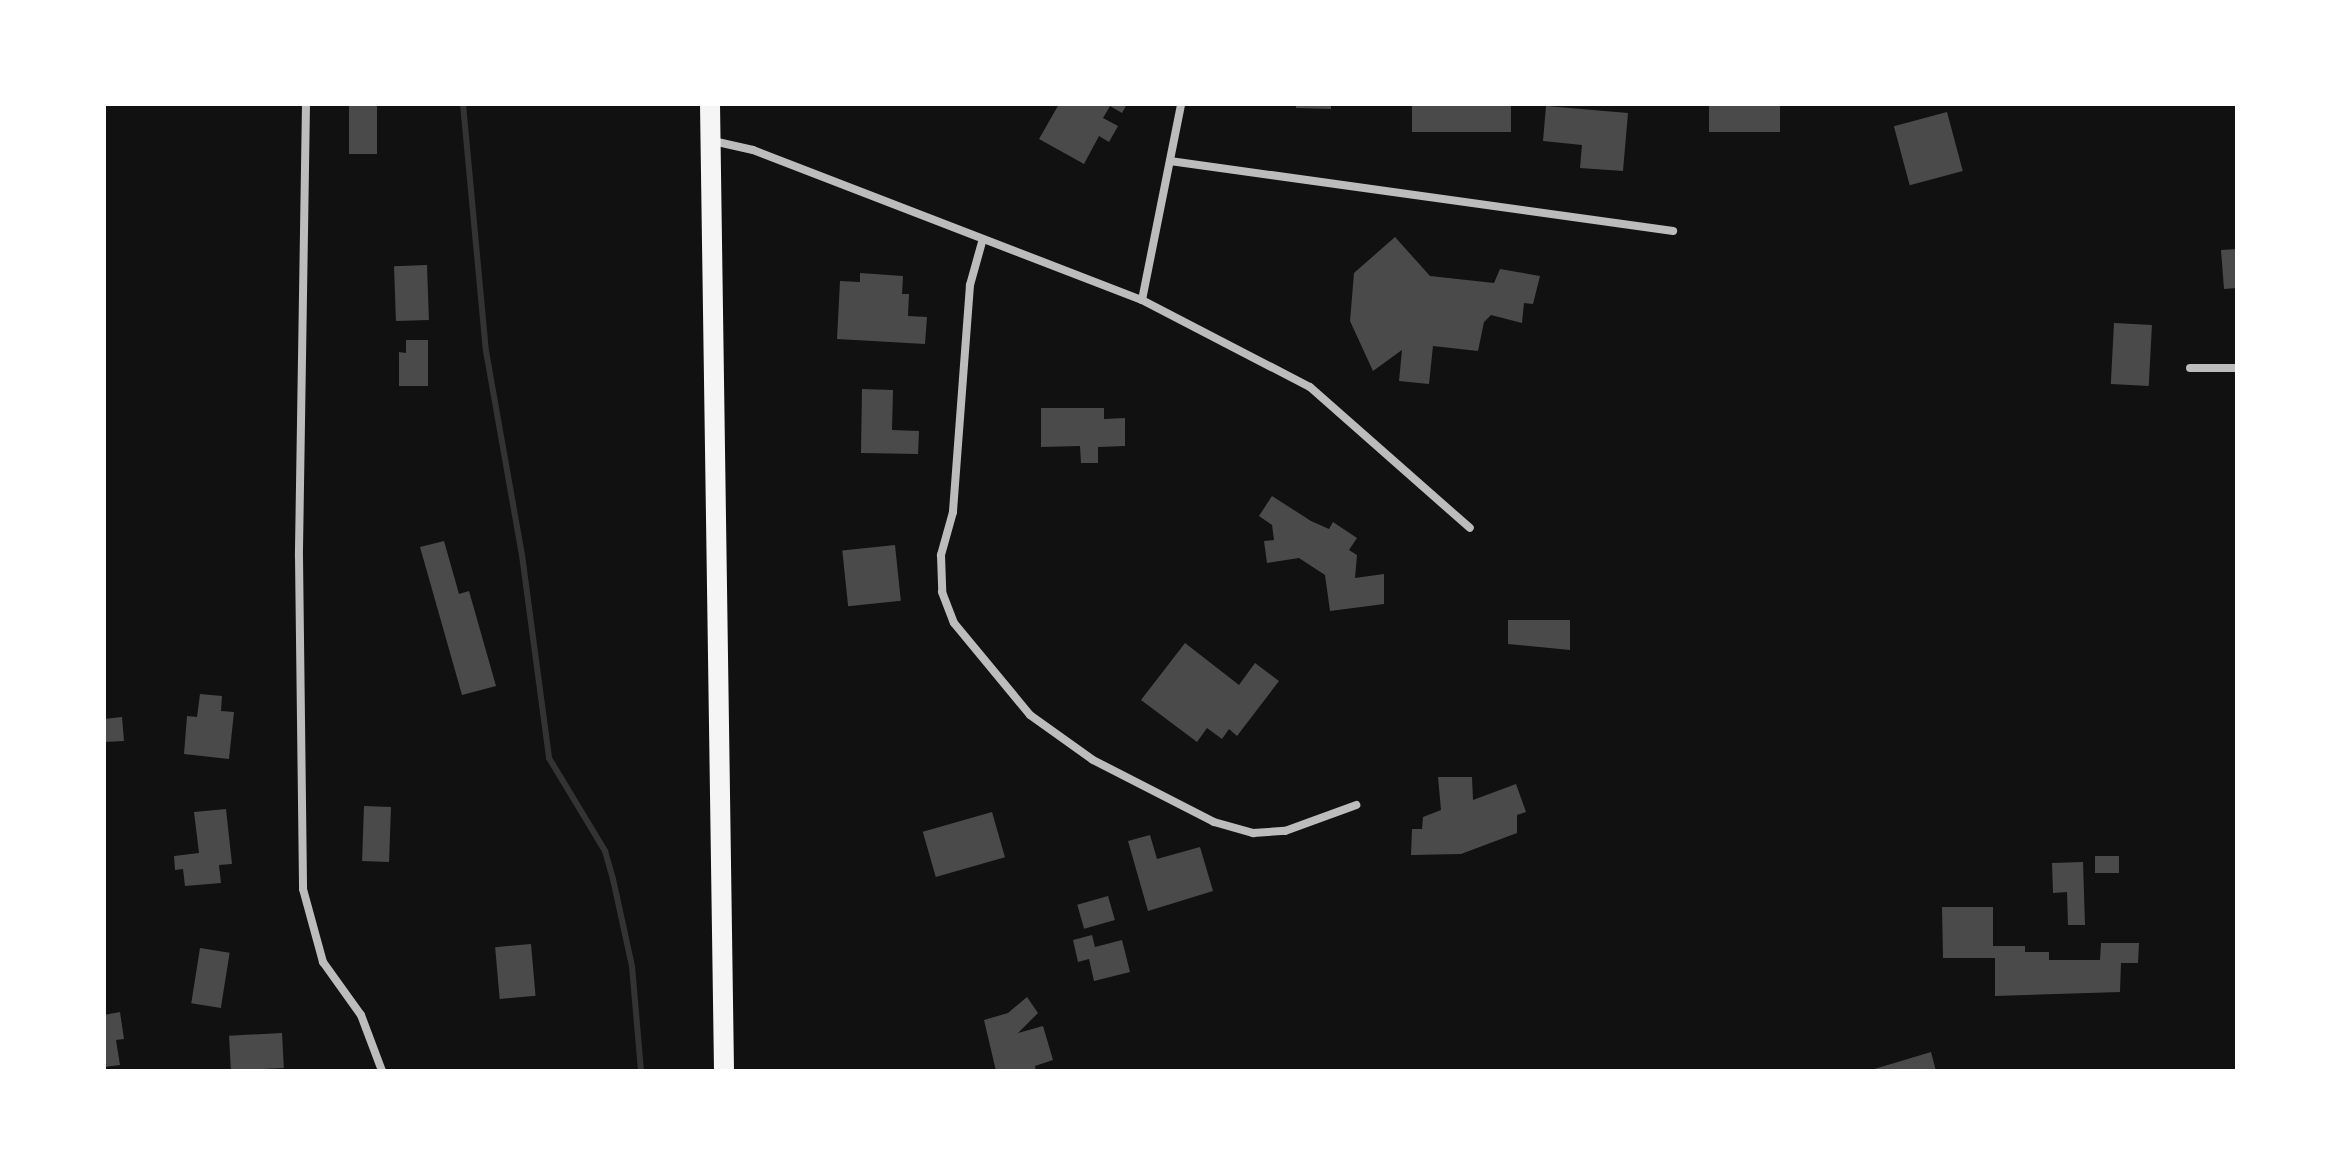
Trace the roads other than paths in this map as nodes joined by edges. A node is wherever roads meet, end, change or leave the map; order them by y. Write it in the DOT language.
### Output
graph roads {
  1 [pos="306,104"];
  2 [pos="710,104"];
  3 [pos="1181,104"];
  4 [pos="708,140"];
  5 [pos="1170,161"];
  6 [pos="1673,231"];
  7 [pos="982,242"];
  8 [pos="1142,300"];
  9 [pos="2190,368"];
  10 [pos="2237,368"];
  11 [pos="1470,528"];
  12 [pos="1356,805"];
  13 [pos="382,1071"];
  14 [pos="724,1071"];
  1 -- 13 [label="street"];
  2 -- 4 [label="main road"];
  3 -- 5 [label="street"];
  4 -- 7 [label="street"];
  4 -- 14 [label="main road"];
  5 -- 6 [label="street"];
  5 -- 8 [label="street"];
  7 -- 8 [label="street"];
  7 -- 12 [label="street"];
  8 -- 11 [label="street"];
  9 -- 10 [label="street"];
}
